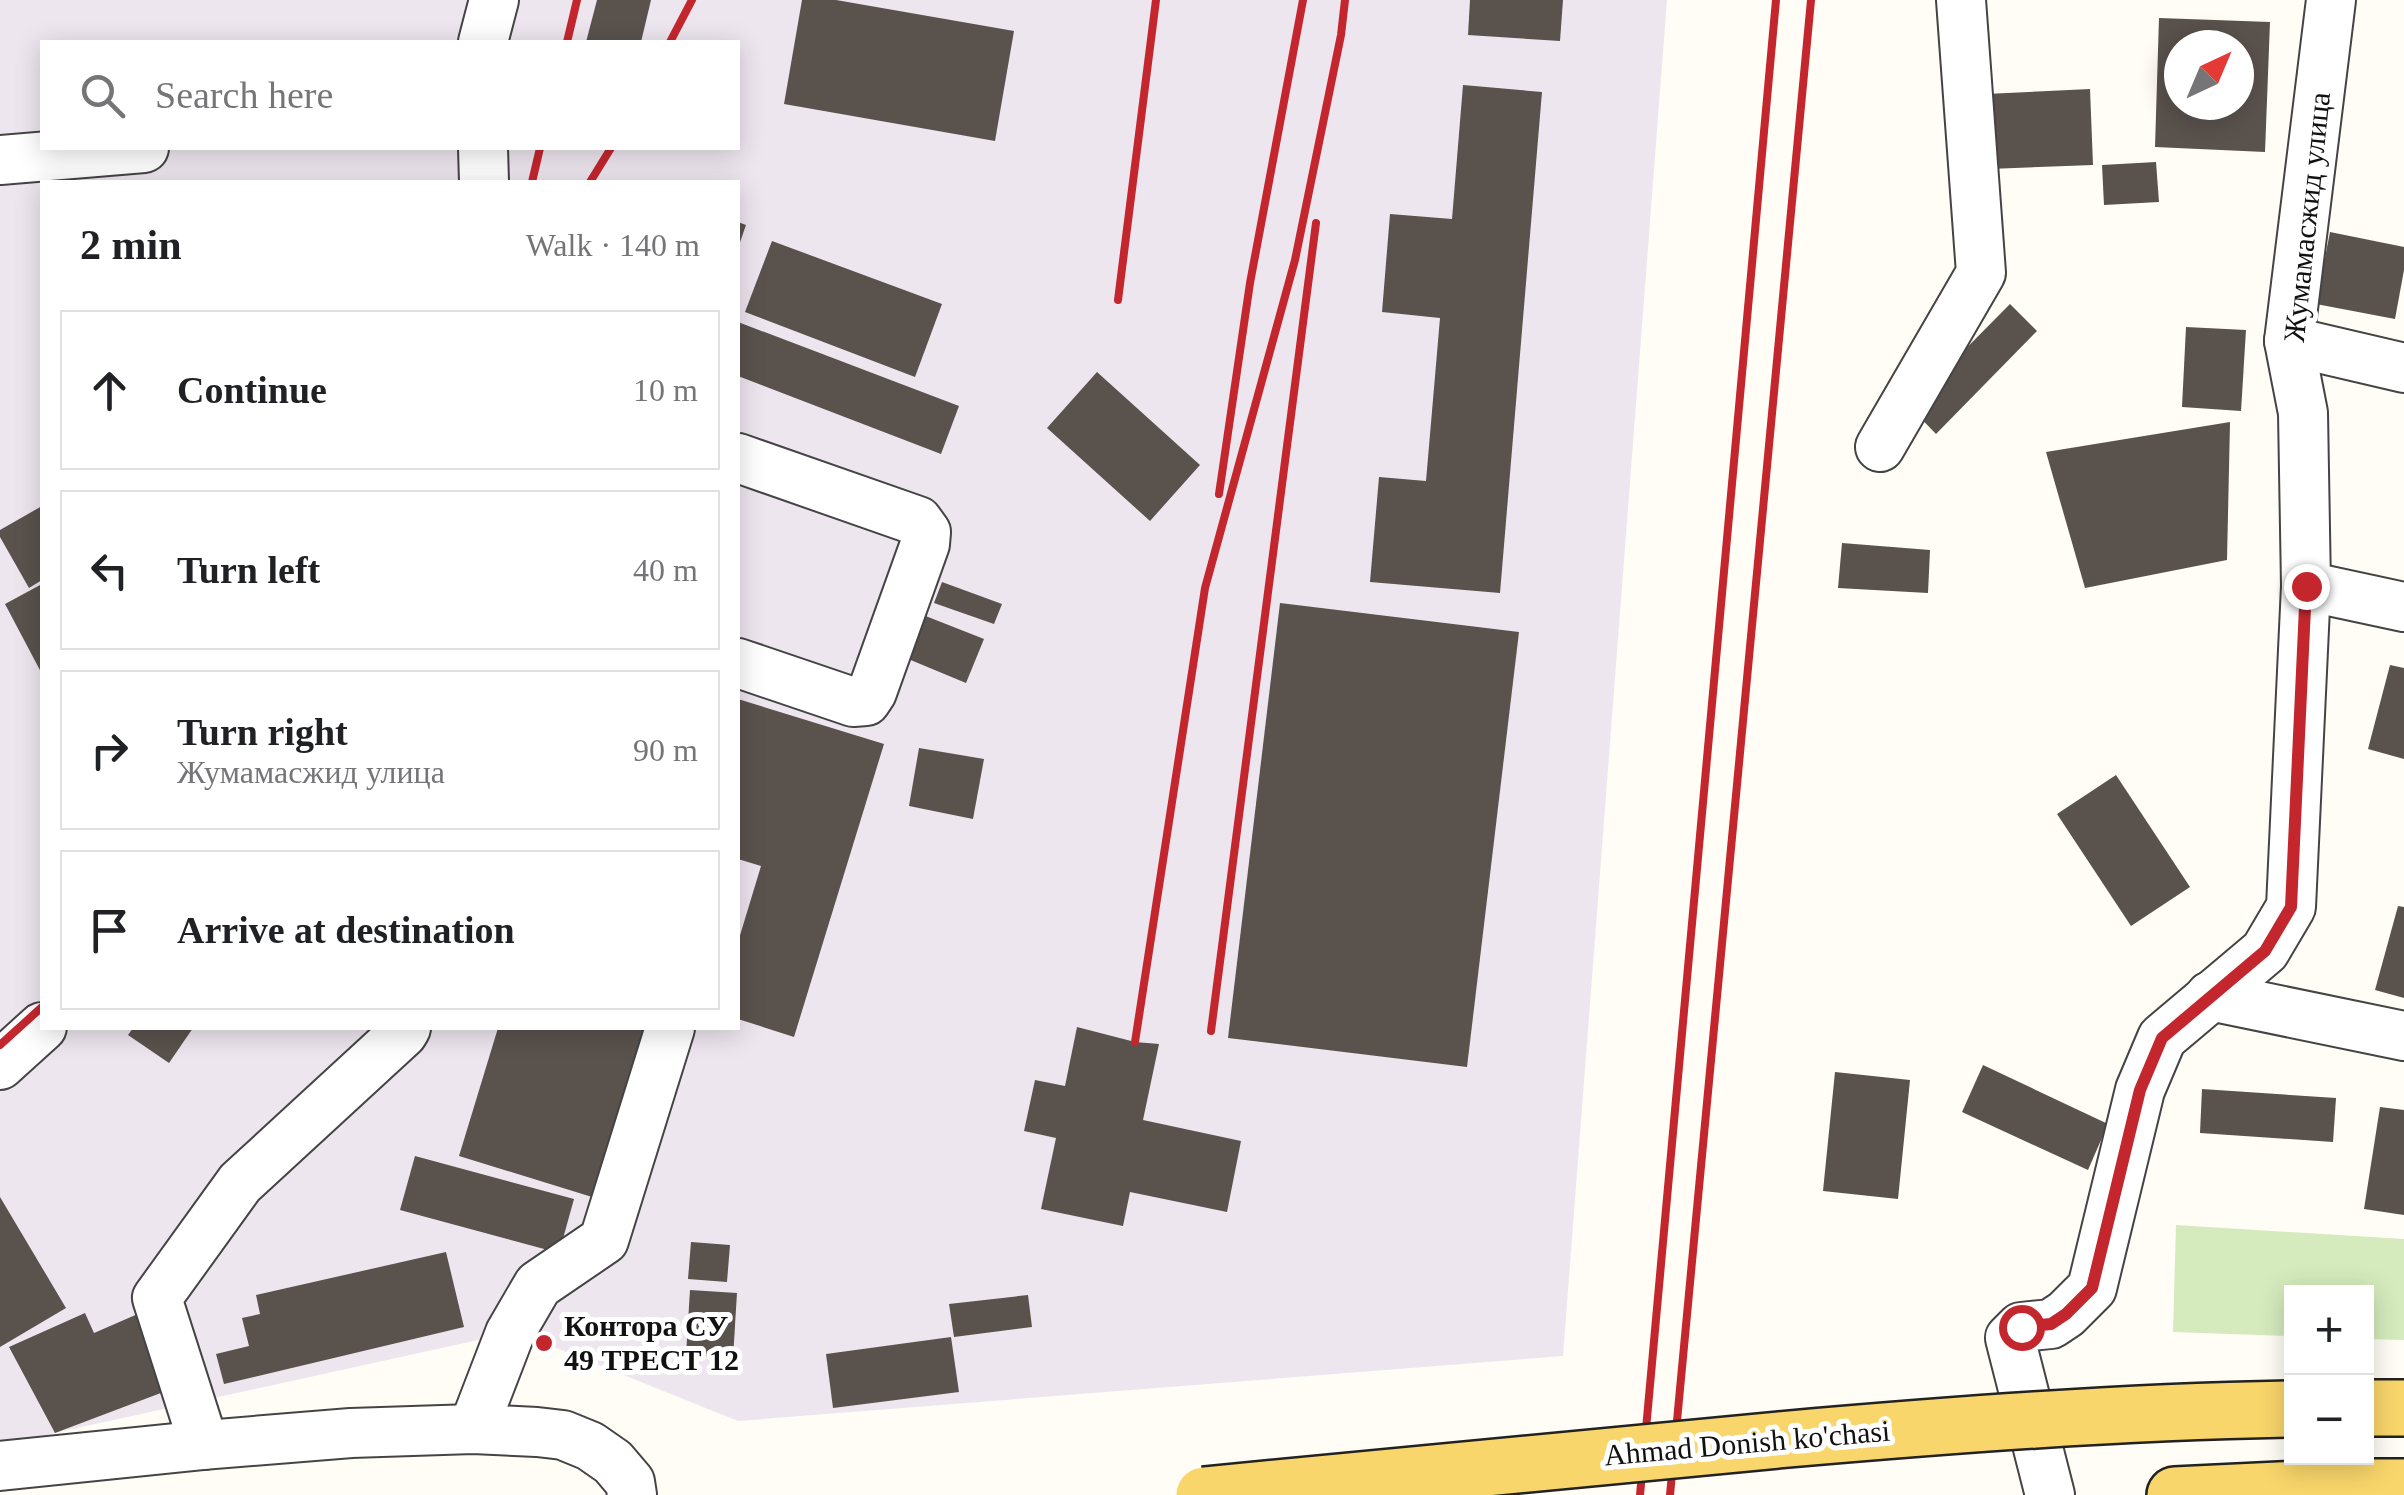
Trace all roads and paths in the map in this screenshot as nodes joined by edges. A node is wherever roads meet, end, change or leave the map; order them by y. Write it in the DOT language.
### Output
graph roads {
  1 [pos="494,0"];
  2 [pos="1961,0"];
  3 [pos="2331,0"];
  4 [pos="484,40"];
  5 [pos="483,150"];
  6 [pos="0,160"];
  7 [pos="136,160"];
  8 [pos="484,180"];
  9 [pos="2289,341"];
  10 [pos="2404,368"];
  11 [pos="1880,447"];
  12 [pos="740,459"];
  13 [pos="2306,586"];
  14 [pos="2404,607"];
  15 [pos="740,663"];
  16 [pos="2210,996"];
  17 [pos="40,1029"];
  18 [pos="405,1030"];
  19 [pos="669,1030"];
  20 [pos="2404,1036"];
  21 [pos="0,1065"];
  22 [pos="2374,1408"];
  23 [pos="2404,1408"];
  24 [pos="2284,1409"];
  25 [pos="473,1430"];
  26 [pos="204,1445"];
  27 [pos="0,1466"];
  28 [pos="2404,1487"];
  29 [pos="632,1495"];
  30 [pos="1204,1495"];
  31 [pos="2050,1495"];
  32 [pos="2175,1495"];
  1 -- 4 [label="street"];
  2 -- 11 [label="street"];
  3 -- 9 [label="street, Жумамасжид улица"];
  5 -- 8 [label="street"];
  6 -- 7 [label="street"];
  9 -- 10 [label="street"];
  9 -- 13 [label="street, Жумамасжид улица"];
  12 -- 15 [label="street"];
  13 -- 14 [label="street"];
  13 -- 16 [label="street, Жумамасжид улица"];
  16 -- 20 [label="street"];
  16 -- 31 [label="street, Жумамасжид улица"];
  17 -- 21 [label="street"];
  18 -- 26 [label="street"];
  19 -- 25 [label="street"];
  22 -- 23 [label="main road"];
  24 -- 30 [label="main road, Ahmad Donish ko'chasi, bridge"];
  25 -- 26 [label="street"];
  25 -- 29 [label="street"];
  26 -- 27 [label="street"];
  28 -- 32 [label="main road"];
}
